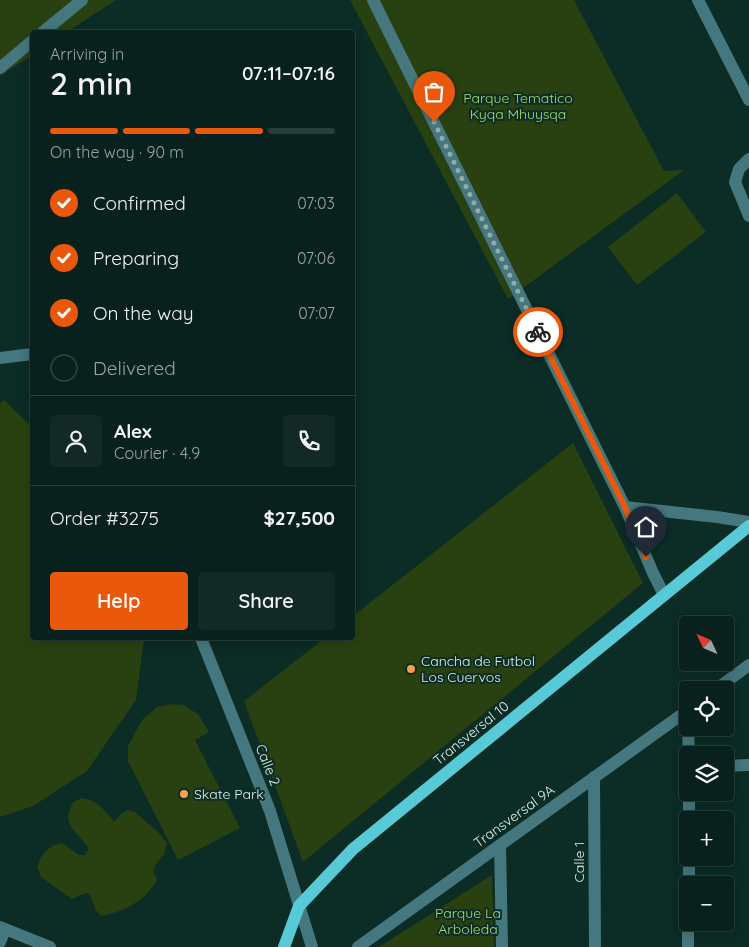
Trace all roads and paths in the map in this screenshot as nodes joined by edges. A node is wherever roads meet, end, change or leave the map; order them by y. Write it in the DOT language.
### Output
graph roads {
  1 [pos="82,0"];
  2 [pos="373,0"];
  3 [pos="698,0"];
  4 [pos="45,30"];
  5 [pos="30,43"];
  6 [pos="0,68"];
  7 [pos="749,100"];
  8 [pos="749,159"];
  9 [pos="749,216"];
  10 [pos="30,354"];
  11 [pos="0,358"];
  12 [pos="625,507"];
  13 [pos="749,522"];
  14 [pos="749,526"];
  15 [pos="664,595"];
  16 [pos="202,640"];
  17 [pos="749,665"];
  18 [pos="727,681"];
  19 [pos="679,716"];
  20 [pos="734,766"];
  21 [pos="749,766"];
  22 [pos="594,777"];
  23 [pos="500,845"];
  24 [pos="299,906"];
  25 [pos="3,928"];
  26 [pos="688,931"];
  27 [pos="0,942"];
  28 [pos="50,947"];
  29 [pos="284,947"];
  30 [pos="312,947"];
  31 [pos="358,947"];
  32 [pos="502,947"];
  33 [pos="595,947"];
  34 [pos="688,947"];
  1 -- 4 [label="street"];
  2 -- 12 [label="street"];
  3 -- 7 [label="street"];
  5 -- 6 [label="street"];
  8 -- 9 [label="street"];
  10 -- 11 [label="street"];
  12 -- 13 [label="street"];
  12 -- 15 [label="street"];
  14 -- 15 [label="main road, Transversal 10"];
  15 -- 24 [label="main road, Transversal 10"];
  16 -- 24 [label="street, Calle 2"];
  17 -- 18 [label="street"];
  19 -- 22 [label="street, Transversal 9A"];
  20 -- 21 [label="street"];
  22 -- 23 [label="street, Transversal 9A"];
  22 -- 33 [label="street, Calle 1"];
  23 -- 31 [label="street, Transversal 9A"];
  23 -- 32 [label="street"];
  24 -- 29 [label="main road, Transversal 10"];
  24 -- 30 [label="street, Calle 2"];
  25 -- 27 [label="street"];
  25 -- 28 [label="street"];
  26 -- 34 [label="street"];
}
